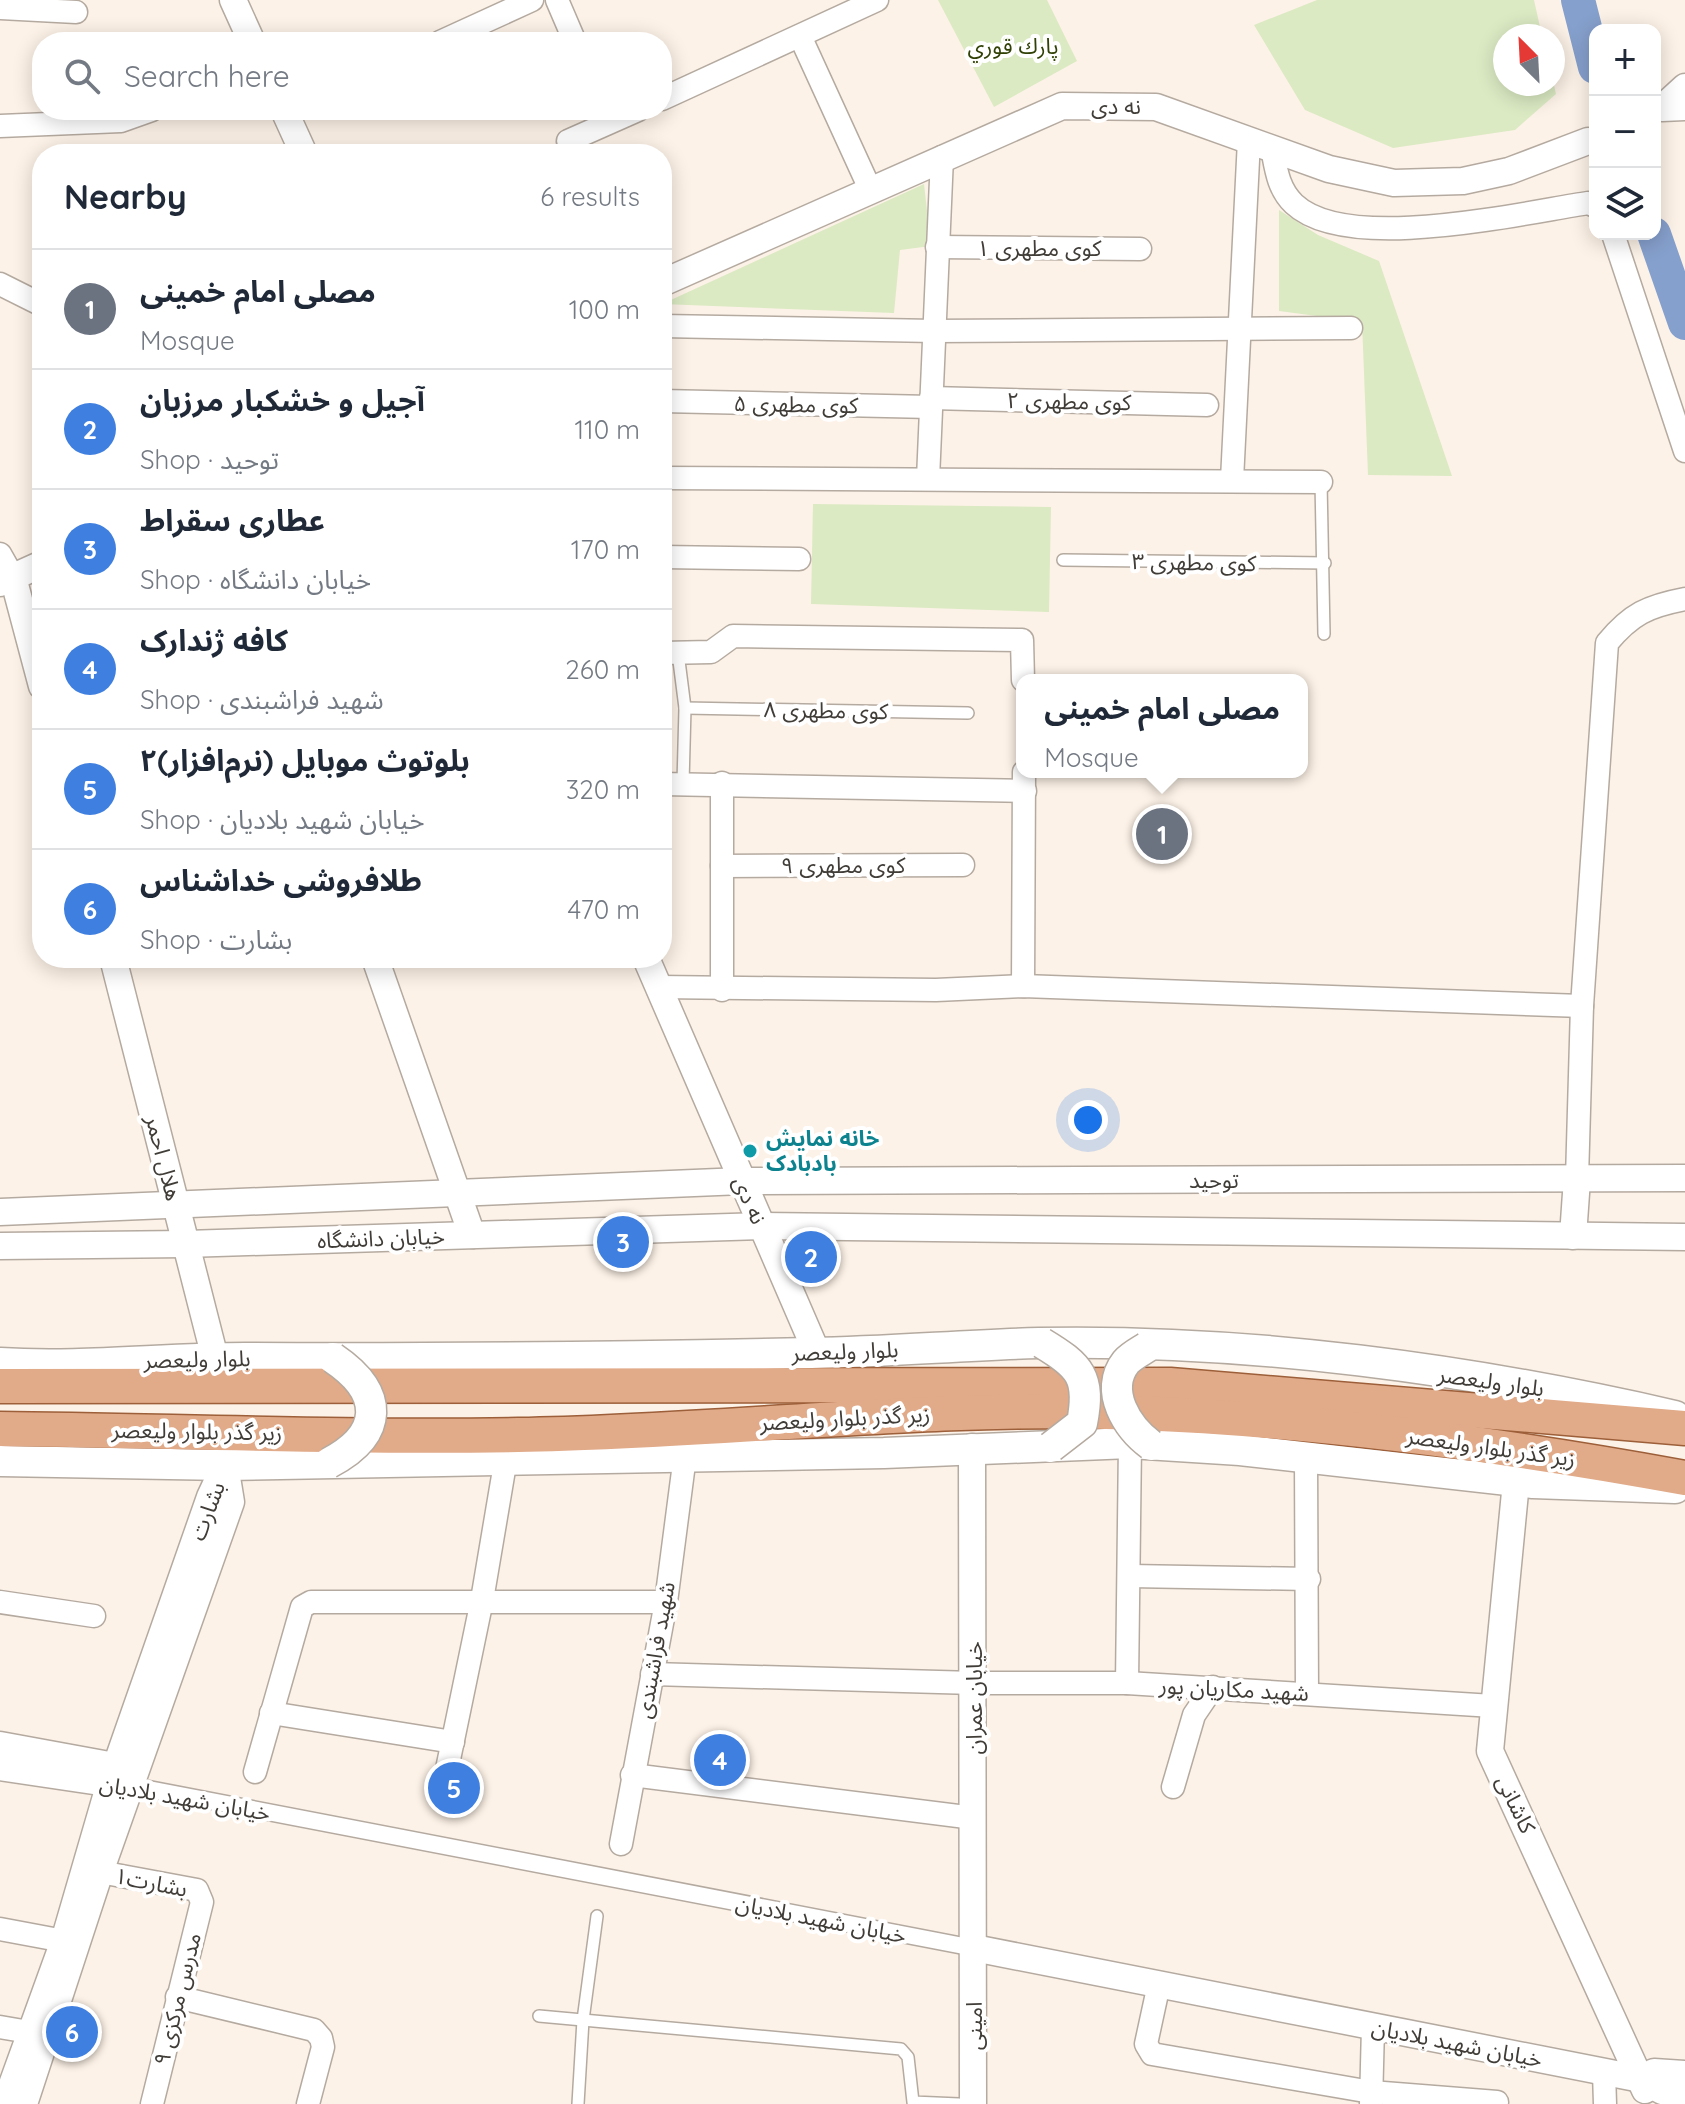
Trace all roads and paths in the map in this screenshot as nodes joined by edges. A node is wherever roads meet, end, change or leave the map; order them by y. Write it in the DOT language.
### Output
graph roads {
  1 [pos="233,0"];
  2 [pos="532,0"];
  3 [pos="557,0"];
  4 [pos="877,0"];
  5 [pos="0,8"];
  6 [pos="76,12"];
  7 [pos="247,32"];
  8 [pos="462,32"];
  9 [pos="571,32"];
  10 [pos="800,36"];
  11 [pos="1685,87"];
  12 [pos="672,94"];
  13 [pos="1667,109"];
  14 [pos="124,120"];
  15 [pos="291,120"];
  16 [pos="602,120"];
  17 [pos="0,126"];
  18 [pos="1588,141"];
  19 [pos="300,144"];
  20 [pos="569,144"];
  21 [pos="1261,144"];
  22 [pos="942,157"];
  23 [pos="870,189"];
  24 [pos="1589,203"];
  25 [pos="1615,240"];
  26 [pos="937,247"];
  27 [pos="1140,249"];
  28 [pos="672,278"];
  29 [pos="0,284"];
  30 [pos="32,300"];
  31 [pos="672,326"];
  32 [pos="1241,328"];
  33 [pos="1351,328"];
  34 [pos="934,331"];
  35 [pos="672,401"];
  36 [pos="931,402"];
  37 [pos="1207,405"];
  38 [pos="1685,451"];
  39 [pos="672,478"];
  40 [pos="928,479"];
  41 [pos="1232,480"];
  42 [pos="1321,482"];
  43 [pos="672,557"];
  44 [pos="799,559"];
  45 [pos="1063,560"];
  46 [pos="1325,563"];
  47 [pos="32,566"];
  48 [pos="4,571"];
  49 [pos="1685,599"];
  50 [pos="1324,634"];
  51 [pos="672,653"];
  52 [pos="32,656"];
  53 [pos="672,660"];
  54 [pos="1023,674"];
  55 [pos="685,708"];
  56 [pos="968,713"];
  57 [pos="1025,782"];
  58 [pos="722,783"];
  59 [pos="673,784"];
  60 [pos="963,865"];
  61 [pos="722,866"];
  62 [pos="116,968"];
  63 [pos="379,968"];
  64 [pos="650,968"];
  65 [pos="1023,986"];
  66 [pos="659,987"];
  67 [pos="722,990"];
  68 [pos="1582,1006"];
  69 [pos="1685,1178"];
  70 [pos="1577,1179"];
  71 [pos="742,1181"];
  72 [pos="460,1194"];
  73 [pos="176,1204"];
  74 [pos="0,1212"];
  75 [pos="762,1226"];
  76 [pos="472,1235"];
  77 [pos="1573,1236"];
  78 [pos="1685,1237"];
  79 [pos="186,1244"];
  80 [pos="0,1246"];
  81 [pos="1042,1343"];
  82 [pos="1147,1347"];
  83 [pos="817,1353"];
  84 [pos="215,1358"];
  85 [pos="333,1358"];
  86 [pos="0,1363"];
  87 [pos="0,1386"];
  88 [pos="1685,1418"];
  89 [pos="1685,1428"];
  90 [pos="0,1429"];
  91 [pos="1141,1444"];
  92 [pos="972,1447"];
  93 [pos="1051,1447"];
  94 [pos="685,1456"];
  95 [pos="506,1458"];
  96 [pos="1306,1460"];
  97 [pos="0,1461"];
  98 [pos="329,1463"];
  99 [pos="225,1465"];
  100 [pos="1685,1478"];
  101 [pos="1525,1483"];
  102 [pos="1685,1488"];
  103 [pos="1130,1576"];
  104 [pos="1309,1579"];
  105 [pos="482,1600"];
  106 [pos="0,1602"];
  107 [pos="666,1602"];
  108 [pos="94,1616"];
  109 [pos="652,1674"];
  110 [pos="974,1683"];
  111 [pos="1127,1683"];
  112 [pos="1213,1687"];
  113 [pos="1307,1692"];
  114 [pos="1493,1706"];
  115 [pos="271,1713"];
  116 [pos="453,1742"];
  117 [pos="0,1745"];
  118 [pos="0,1767"];
  119 [pos="255,1772"];
  120 [pos="632,1775"];
  121 [pos="125,1776"];
  122 [pos="1173,1787"];
  123 [pos="441,1798"];
  124 [pos="974,1818"];
  125 [pos="621,1844"];
  126 [pos="100,1872"];
  127 [pos="200,1895"];
  128 [pos="597,1916"];
  129 [pos="0,1929"];
  130 [pos="64,1941"];
  131 [pos="974,1948"];
  132 [pos="1159,1984"];
  133 [pos="177,1997"];
  134 [pos="539,2016"];
  135 [pos="583,2020"];
  136 [pos="0,2027"];
  137 [pos="1373,2027"];
  138 [pos="29,2032"];
  139 [pos="1604,2072"];
  140 [pos="1685,2074"];
  141 [pos="1660,2091"];
  142 [pos="1371,2098"];
  143 [pos="1497,2102"];
  144 [pos="5,2104"];
  145 [pos="24,2104"];
  146 [pos="152,2104"];
  147 [pos="308,2104"];
  148 [pos="578,2104"];
  149 [pos="959,2104"];
  150 [pos="973,2104"];
  151 [pos="1605,2104"];
  1 -- 7 [label="street"];
  2 -- 8 [label="street"];
  3 -- 9 [label="street"];
  4 -- 10 [label="street"];
  5 -- 6 [label="street"];
  10 -- 12 [label="street"];
  10 -- 23 [label="street"];
  11 -- 13 [label="street"];
  14 -- 17 [label="street"];
  15 -- 19 [label="street"];
  16 -- 20 [label="street"];
  18 -- 21 [label="street, نه دی"];
  21 -- 22 [label="street, نه دی"];
  21 -- 24 [label="street"];
  21 -- 32 [label="street"];
  22 -- 23 [label="street, نه دی"];
  22 -- 26 [label="street"];
  23 -- 28 [label="street, نه دی"];
  25 -- 38 [label="street"];
  26 -- 27 [label="street, کوی مطهری ۱"];
  26 -- 34 [label="street"];
  29 -- 30 [label="street"];
  31 -- 34 [label="street"];
  32 -- 33 [label="street"];
  32 -- 34 [label="street"];
  32 -- 41 [label="street"];
  34 -- 36 [label="street"];
  35 -- 36 [label="street, کوی مطهری ۵"];
  36 -- 37 [label="street, کوی مطهری ۲"];
  36 -- 40 [label="street"];
  39 -- 40 [label="street"];
  40 -- 41 [label="street"];
  41 -- 42 [label="street"];
  42 -- 46 [label="lane"];
  43 -- 44 [label="street"];
  45 -- 46 [label="lane, کوی مطهری ۳"];
  46 -- 50 [label="lane"];
  47 -- 48 [label="street"];
  48 -- 52 [label="street"];
  49 -- 68 [label="street"];
  51 -- 54 [label="street"];
  53 -- 55 [label="lane"];
  55 -- 56 [label="lane, کوی مطهری ۸"];
  55 -- 59 [label="lane"];
  57 -- 58 [label="street"];
  57 -- 65 [label="street"];
  58 -- 59 [label="street"];
  58 -- 61 [label="street"];
  60 -- 61 [label="street, کوی مطهری ۹"];
  61 -- 67 [label="street"];
  62 -- 73 [label="street, هلال احمر"];
  63 -- 72 [label="street"];
  64 -- 66 [label="street, نه دی"];
  65 -- 67 [label="street"];
  65 -- 68 [label="street"];
  66 -- 67 [label="street"];
  66 -- 71 [label="street, نه دی"];
  68 -- 70 [label="street"];
  69 -- 70 [label="street, توحید"];
  70 -- 71 [label="street, توحید"];
  70 -- 77 [label="street"];
  71 -- 72 [label="street, خیابان دانشگاه"];
  71 -- 75 [label="street, نه دی"];
  72 -- 73 [label="street, خیابان دانشگاه"];
  72 -- 76 [label="street"];
  73 -- 74 [label="street, خیابان دانشگاه"];
  73 -- 79 [label="street, هلال احمر"];
  75 -- 76 [label="street, خیابان دانشگاه"];
  75 -- 77 [label="street"];
  75 -- 83 [label="street, نه دی"];
  76 -- 79 [label="street, خیابان دانشگاه"];
  77 -- 78 [label="street"];
  79 -- 80 [label="street, خیابان دانشگاه"];
  79 -- 84 [label="street, هلال احمر"];
  81 -- 82 [label="main road, بلوار ولیعصر"];
  81 -- 83 [label="main road, بلوار ولیعصر"];
  81 -- 93 [label="main road, bridge"];
  82 -- 88 [label="main road, بلوار ولیعصر"];
  82 -- 91 [label="main road, bridge"];
  83 -- 85 [label="main road, بلوار ولیعصر"];
  84 -- 85 [label="main road, بلوار ولیعصر"];
  84 -- 86 [label="main road, بلوار ولیعصر"];
  85 -- 98 [label="main road, bridge"];
  87 -- 89 [label="main road, بلوار ولیعصر"];
  90 -- 100 [label="main road, زیر گذر بلوار ولیعصر"];
  91 -- 93 [label="main road"];
  91 -- 96 [label="main road"];
  91 -- 103 [label="street"];
  92 -- 93 [label="main road"];
  92 -- 94 [label="main road"];
  92 -- 110 [label="street, خیابان عمران"];
  94 -- 95 [label="main road"];
  94 -- 107 [label="street, شهید فراشبندی"];
  95 -- 98 [label="main road"];
  95 -- 105 [label="street"];
  96 -- 101 [label="main road"];
  96 -- 104 [label="street"];
  97 -- 99 [label="main road"];
  98 -- 99 [label="main road"];
  99 -- 121 [label="street, بشارت"];
  101 -- 102 [label="main road"];
  101 -- 114 [label="street, کاشانی"];
  101 -- 141 [label="street, کاشانی"];
  103 -- 104 [label="street"];
  103 -- 111 [label="street"];
  104 -- 113 [label="street"];
  105 -- 107 [label="street"];
  105 -- 115 [label="street"];
  105 -- 116 [label="street"];
  106 -- 108 [label="street"];
  107 -- 109 [label="street, شهید فراشبندی"];
  109 -- 110 [label="street, شهید مکاریان پور"];
  109 -- 120 [label="street, شهید فراشبندی"];
  110 -- 111 [label="street, شهید مکاریان پور"];
  110 -- 124 [label="street, خیابان عمران"];
  111 -- 112 [label="street, شهید مکاریان پور"];
  112 -- 113 [label="street, شهید مکاریان پور"];
  112 -- 122 [label="street"];
  113 -- 114 [label="street, شهید مکاریان پور"];
  114 -- 141 [label="street, کاشانی"];
  115 -- 116 [label="street"];
  115 -- 119 [label="street"];
  116 -- 123 [label="street"];
  117 -- 121 [label="street, خیابان شهید بلادیان"];
  118 -- 121 [label="street, خیابان شهید بلادیان"];
  120 -- 124 [label="street"];
  120 -- 125 [label="street, شهید فراشبندی"];
  121 -- 126 [label="street, بشارت"];
  121 -- 130 [label="street, بشارت"];
  121 -- 131 [label="street, خیابان شهید بلادیان"];
  124 -- 131 [label="street, خیابان عمران"];
  126 -- 127 [label="street, بشارت۱"];
  126 -- 145 [label="street, بشارت"];
  127 -- 133 [label="street, مدرس مرکزی ۹"];
  128 -- 135 [label="lane"];
  129 -- 130 [label="street"];
  130 -- 138 [label="street, بشارت"];
  131 -- 132 [label="street, خیابان شهید بلادیان"];
  131 -- 150 [label="street, امینی"];
  132 -- 137 [label="street, خیابان شهید بلادیان"];
  132 -- 142 [label="street"];
  133 -- 146 [label="street, مدرس مرکزی ۹"];
  133 -- 147 [label="street"];
  134 -- 135 [label="lane"];
  135 -- 148 [label="lane"];
  135 -- 149 [label="lane"];
  136 -- 138 [label="street"];
  137 -- 139 [label="street, خیابان شهید بلادیان"];
  137 -- 142 [label="street"];
  138 -- 144 [label="street, بشارت"];
  139 -- 141 [label="street, خیابان شهید بلادیان"];
  139 -- 151 [label="street"];
  140 -- 141 [label="street, خیابان شهید بلادیان"];
  142 -- 143 [label="street"];
}
